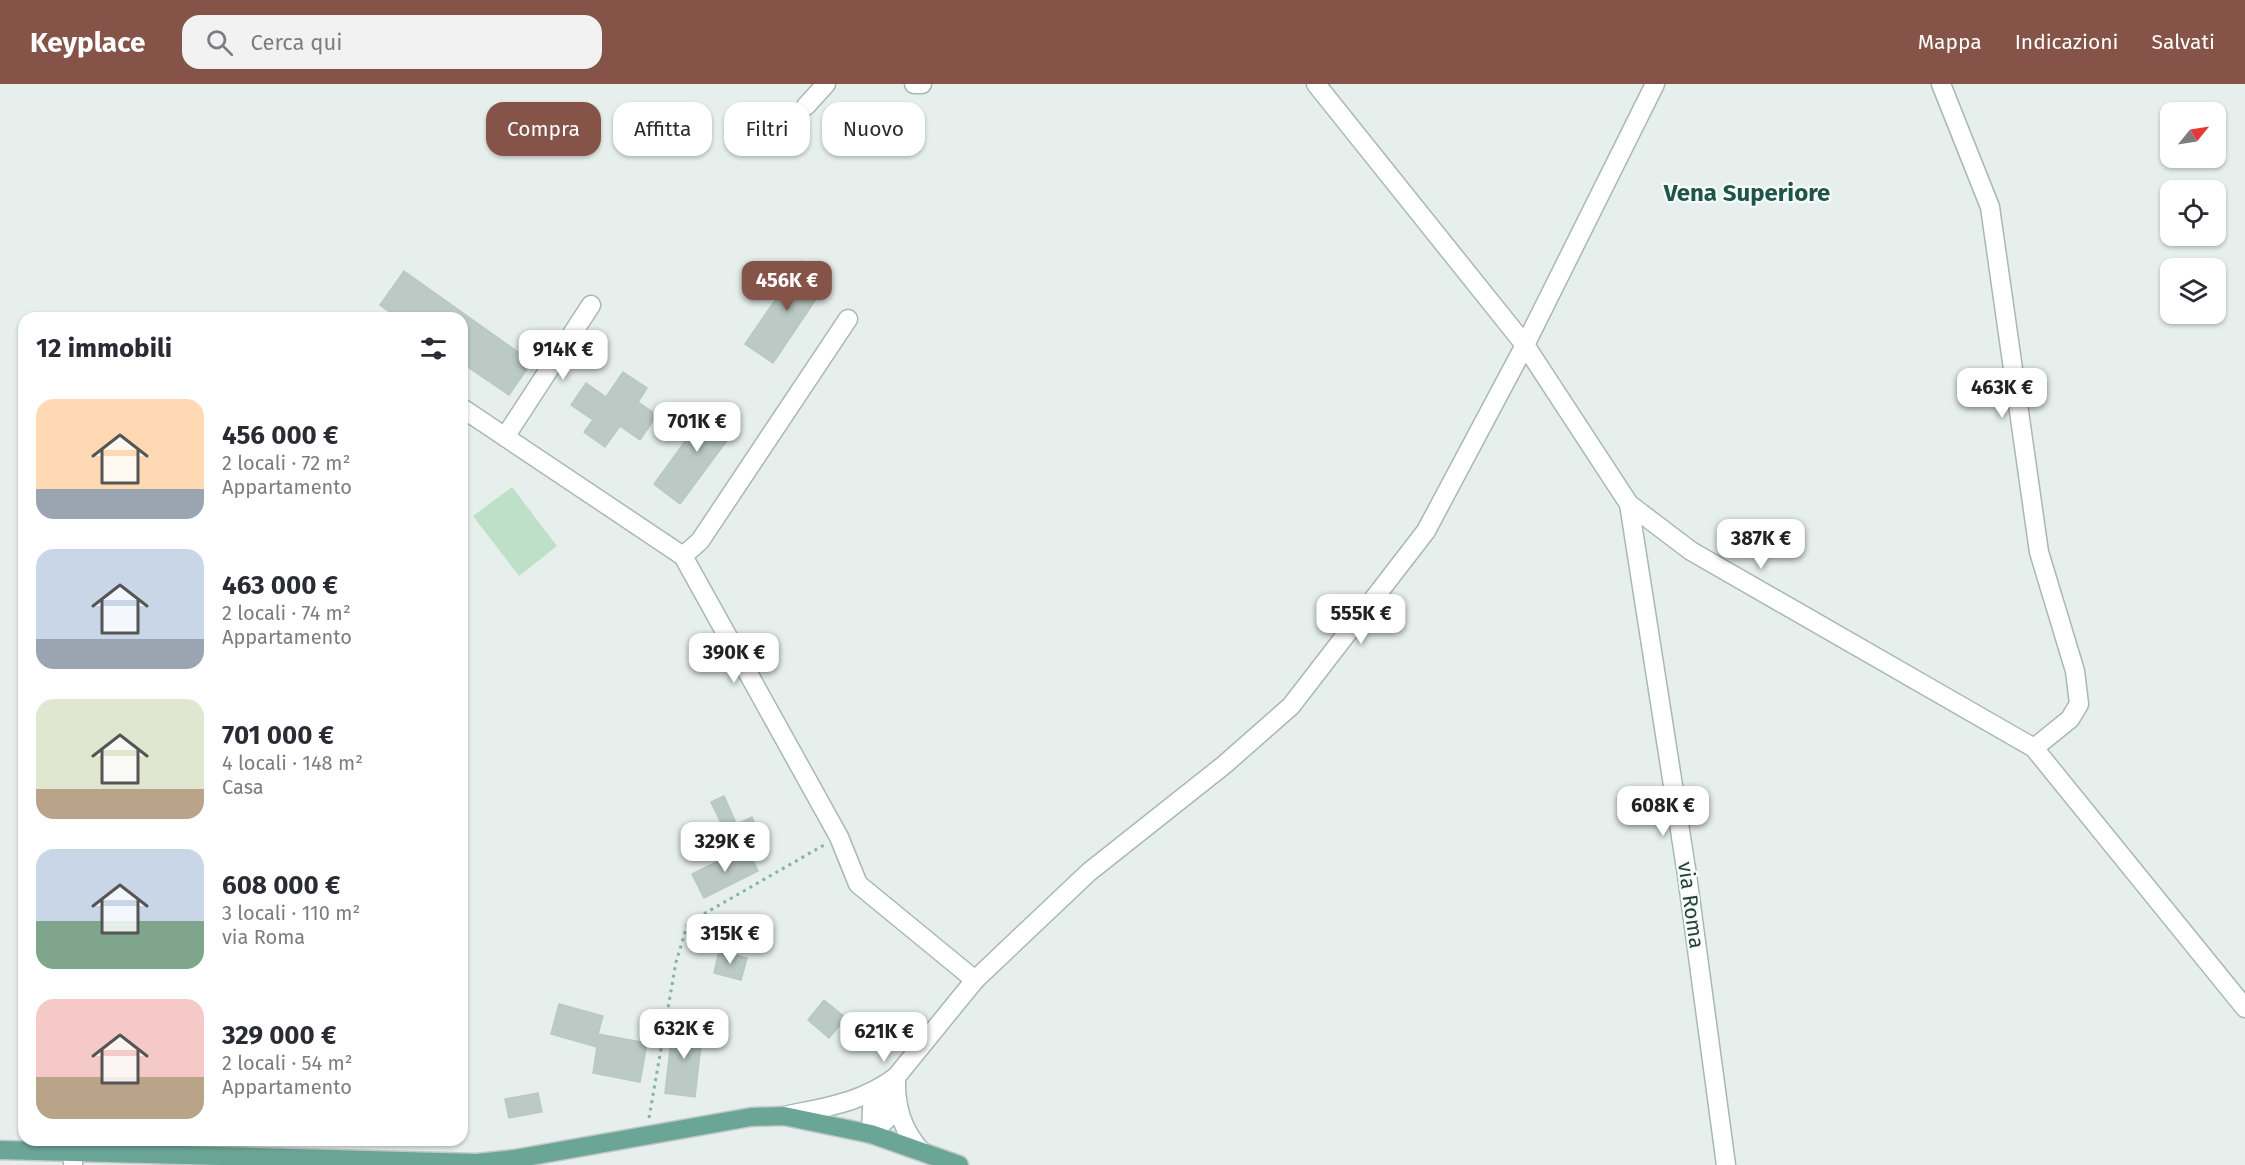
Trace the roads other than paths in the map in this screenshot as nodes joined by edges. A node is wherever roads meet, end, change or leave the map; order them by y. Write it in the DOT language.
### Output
graph roads {
  1 [pos="826,84"];
  2 [pos="914,84"];
  3 [pos="922,84"];
  4 [pos="1316,84"];
  5 [pos="1655,84"];
  6 [pos="1941,84"];
  7 [pos="810,102"];
  8 [pos="591,305"];
  9 [pos="848,320"];
  10 [pos="1525,345"];
  11 [pos="468,412"];
  12 [pos="505,437"];
  13 [pos="1629,504"];
  14 [pos="683,556"];
  15 [pos="2034,748"];
  16 [pos="975,980"];
  17 [pos="2245,1008"];
  18 [pos="891,1085"];
  19 [pos="784,1116"];
  20 [pos="871,1134"];
  21 [pos="0,1150"];
  22 [pos="922,1152"];
  23 [pos="73,1159"];
  24 [pos="513,1162"];
  25 [pos="959,1165"];
  26 [pos="1726,1165"];
  1 -- 7 [label="street"];
  2 -- 3 [label="street"];
  4 -- 10 [label="street"];
  5 -- 10 [label="street"];
  6 -- 15 [label="street"];
  8 -- 12 [label="street"];
  9 -- 14 [label="street"];
  10 -- 13 [label="street"];
  10 -- 16 [label="street"];
  11 -- 12 [label="street"];
  12 -- 14 [label="street"];
  13 -- 15 [label="street"];
  13 -- 26 [label="street, via Roma"];
  14 -- 16 [label="street"];
  15 -- 17 [label="street"];
  16 -- 18 [label="street"];
  18 -- 19 [label="street"];
  18 -- 20 [label="street"];
  18 -- 22 [label="street"];
  19 -- 20 [label="main road"];
  19 -- 24 [label="main road"];
  20 -- 22 [label="main road"];
  21 -- 23 [label="main road"];
  22 -- 25 [label="main road"];
  23 -- 24 [label="main road"];
}
